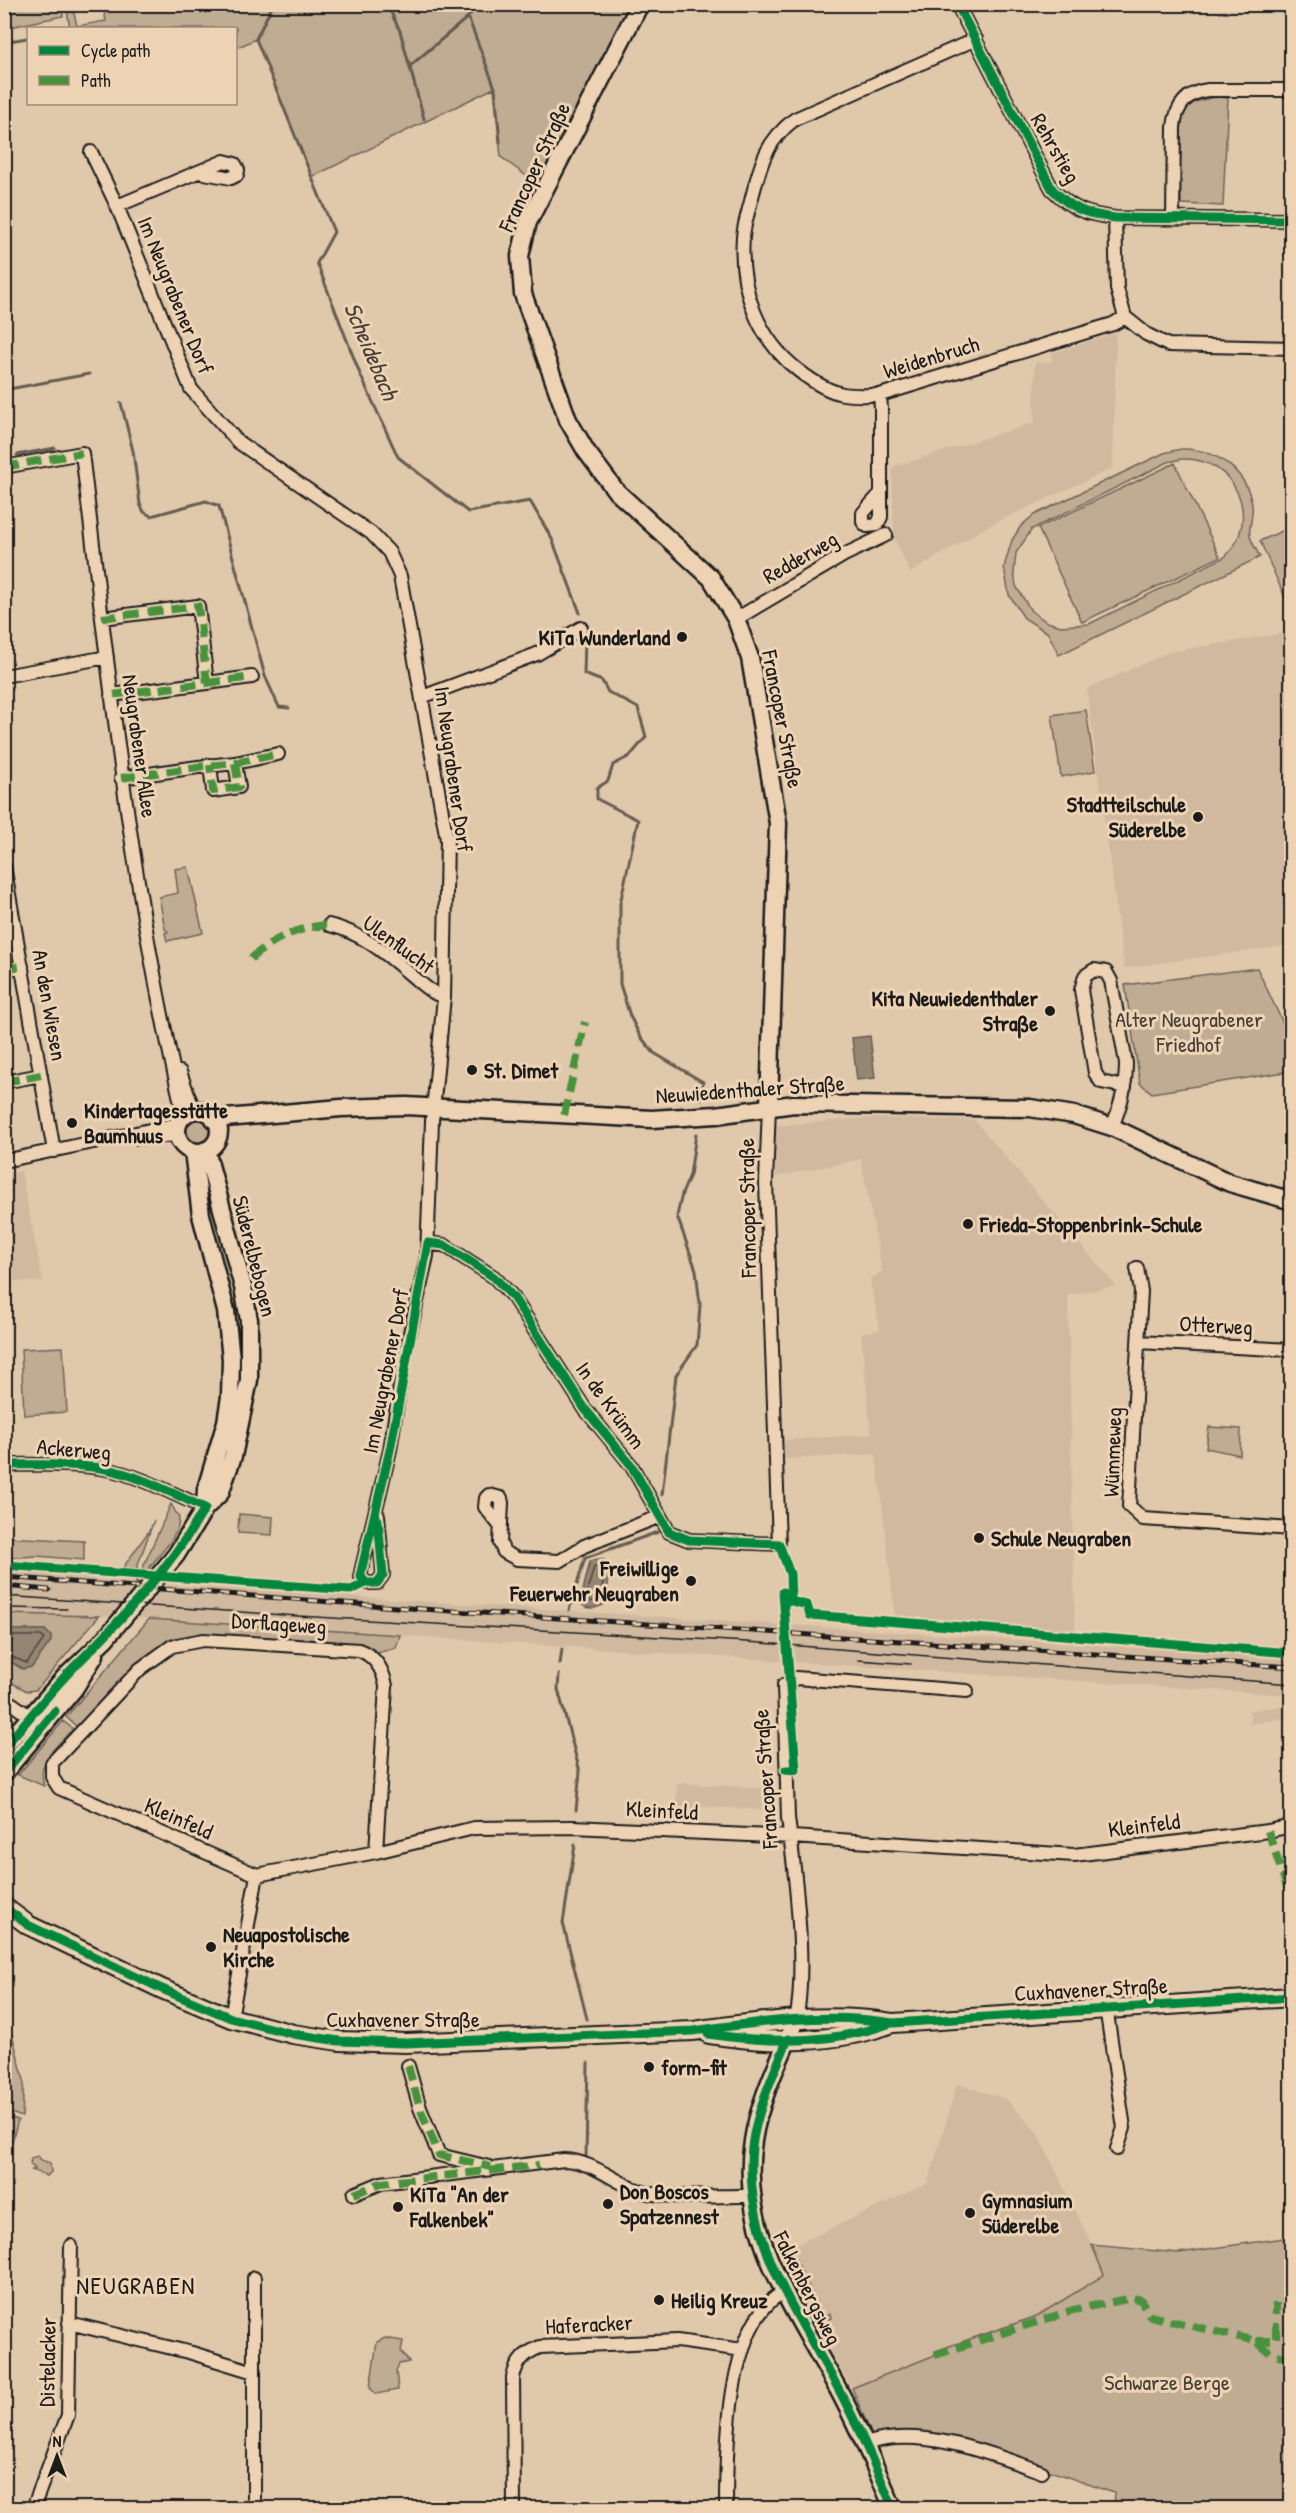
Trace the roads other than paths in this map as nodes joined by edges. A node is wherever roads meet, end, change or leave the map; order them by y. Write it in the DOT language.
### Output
graph roads {
  1 [pos="640,4"];
  2 [pos="957,4"];
  3 [pos="976,39"];
  4 [pos="1292,90"];
  5 [pos="91,152"];
  6 [pos="199,172"];
  7 [pos="117,206"];
  8 [pos="1114,218"];
  9 [pos="1173,218"];
  10 [pos="1292,220"];
  11 [pos="1125,317"];
  12 [pos="1292,348"];
  13 [pos="880,395"];
  14 [pos="4,467"];
  15 [pos="881,493"];
  16 [pos="886,535"];
  17 [pos="102,618"];
  18 [pos="736,619"];
  19 [pos="581,628"];
  20 [pos="107,657"];
  21 [pos="4,675"];
  22 [pos="252,677"];
  23 [pos="207,683"];
  24 [pos="111,695"];
  25 [pos="422,697"];
  26 [pos="278,754"];
  27 [pos="235,763"];
  28 [pos="210,765"];
  29 [pos="121,778"];
  30 [pos="4,866"];
  31 [pos="329,925"];
  32 [pos="22,966"];
  33 [pos="4,969"];
  34 [pos="444,997"];
  35 [pos="41,1075"];
  36 [pos="4,1082"];
  37 [pos="1125,1087"];
  38 [pos="434,1106"];
  39 [pos="769,1107"];
  40 [pos="183,1122"];
  41 [pos="216,1124"];
  42 [pos="1112,1127"];
  43 [pos="54,1151"];
  44 [pos="199,1151"];
  45 [pos="4,1161"];
  46 [pos="1292,1201"];
  47 [pos="428,1244"];
  48 [pos="1137,1268"];
  49 [pos="1138,1342"];
  50 [pos="1292,1350"];
  51 [pos="4,1465"];
  52 [pos="377,1505"];
  53 [pos="206,1508"];
  54 [pos="658,1518"];
  55 [pos="1292,1522"];
  56 [pos="501,1527"];
  57 [pos="1291,1528"];
  58 [pos="779,1544"];
  59 [pos="967,1691"];
  60 [pos="4,1698"];
  61 [pos="37,1721"];
  62 [pos="4,1747"];
  63 [pos="4,1773"];
  64 [pos="54,1783"];
  65 [pos="1292,1826"];
  66 [pos="792,1837"];
  67 [pos="376,1852"];
  68 [pos="257,1875"];
  69 [pos="4,1907"];
  70 [pos="4,1920"];
  71 [pos="28,1925"];
  72 [pos="1292,1997"];
  73 [pos="1107,2007"];
  74 [pos="231,2018"];
  75 [pos="796,2021"];
  76 [pos="893,2023"];
  77 [pos="693,2031"];
  78 [pos="788,2039"];
  79 [pos="408,2066"];
  80 [pos="1117,2149"];
  81 [pos="497,2169"];
  82 [pos="354,2194"];
  83 [pos="751,2196"];
  84 [pos="71,2247"];
  85 [pos="254,2278"];
  86 [pos="784,2292"];
  87 [pos="69,2323"];
  88 [pos="743,2350"];
  89 [pos="254,2372"];
  90 [pos="866,2444"];
  91 [pos="1042,2472"];
  92 [pos="33,2508"];
  93 [pos="254,2508"];
  94 [pos="514,2508"];
  95 [pos="726,2508"];
  96 [pos="893,2508"];
  1 -- 18 [label="main road, Francoper Straße"];
  2 -- 3 [label="street, Rehrstieg"];
  3 -- 8 [label="street, Rehrstieg"];
  3 -- 13 [label="street, Weidenbruch"];
  4 -- 9 [label="street"];
  5 -- 7 [label="street, Im Neugrabener Dorf"];
  6 -- 7 [label="street"];
  7 -- 25 [label="street, Im Neugrabener Dorf"];
  8 -- 9 [label="street, Rehrstieg"];
  8 -- 11 [label="street"];
  9 -- 10 [label="street, Rehrstieg"];
  11 -- 12 [label="street"];
  11 -- 13 [label="street, Weidenbruch"];
  13 -- 15 [label="street"];
  14 -- 17 [label="street, Neugrabener Allee"];
  16 -- 18 [label="street, Redderweg"];
  17 -- 20 [label="street, Neugrabener Allee"];
  17 -- 23 [label="street"];
  18 -- 39 [label="main road, Francoper Straße"];
  19 -- 25 [label="street"];
  20 -- 21 [label="street"];
  20 -- 24 [label="street, Neugrabener Allee"];
  22 -- 23 [label="street"];
  23 -- 24 [label="street"];
  24 -- 29 [label="street, Neugrabener Allee"];
  25 -- 34 [label="street, Im Neugrabener Dorf"];
  26 -- 27 [label="street"];
  27 -- 28 [label="street"];
  27 -- 28 [label="street"];
  28 -- 29 [label="street"];
  29 -- 40 [label="street, Neugrabener Allee"];
  30 -- 32 [label="street, An den Wiesen"];
  31 -- 34 [label="street, Ulenflucht"];
  32 -- 33 [label="street"];
  32 -- 35 [label="street, An den Wiesen"];
  34 -- 38 [label="street, Im Neugrabener Dorf"];
  35 -- 36 [label="street"];
  35 -- 43 [label="street, An den Wiesen"];
  37 -- 37 [label="street"];
  37 -- 42 [label="street"];
  38 -- 39 [label="main road, Neuwiedenthaler Straße"];
  38 -- 41 [label="main road, Neuwiedenthaler Straße"];
  38 -- 47 [label="street, Im Neugrabener Dorf"];
  39 -- 42 [label="main road, Neuwiedenthaler Straße"];
  39 -- 58 [label="street, Francoper Straße"];
  40 -- 41 [label="main road"];
  40 -- 43 [label="street"];
  40 -- 44 [label="main road"];
  41 -- 44 [label="main road"];
  42 -- 46 [label="main road, Neuwiedenthaler Straße"];
  43 -- 45 [label="street"];
  44 -- 53 [label="main road, Süderelbebogen"];
  47 -- 52 [label="street, Im Neugrabener Dorf"];
  47 -- 54 [label="street, In de Krümm"];
  48 -- 49 [label="street, Wümmeweg"];
  49 -- 50 [label="street, Otterweg"];
  49 -- 57 [label="street, Wümmeweg"];
  51 -- 53 [label="street, Ackerweg"];
  52 -- 52 [label="street, Im Neugrabener Dorf"];
  53 -- 61 [label="main road, Süderelbebogen"];
  54 -- 56 [label="street"];
  54 -- 58 [label="street, In de Krümm"];
  55 -- 57 [label="street"];
  59 -- 66 [label="street, Francoper Straße"];
  60 -- 61 [label="street"];
  61 -- 62 [label="main road, Süderelbebogen"];
  61 -- 63 [label="main road, Süderelbebogen"];
  64 -- 67 [label="street, Dorflageweg"];
  64 -- 68 [label="street, Kleinfeld"];
  65 -- 66 [label="street, Kleinfeld"];
  66 -- 67 [label="street, Kleinfeld"];
  66 -- 75 [label="street, Francoper Straße"];
  67 -- 68 [label="street, Kleinfeld"];
  68 -- 74 [label="street"];
  69 -- 71 [label="main road, Cuxhavener Straße"];
  70 -- 71 [label="main road, Cuxhavener Straße"];
  71 -- 74 [label="main road, Cuxhavener Straße"];
  72 -- 73 [label="main road, Cuxhavener Straße"];
  73 -- 76 [label="main road, Cuxhavener Straße"];
  73 -- 80 [label="street"];
  74 -- 77 [label="main road, Cuxhavener Straße"];
  75 -- 76 [label="main road, Cuxhavener Straße"];
  75 -- 77 [label="main road, Cuxhavener Straße"];
  75 -- 78 [label="main road, Falkenbergsweg"];
  76 -- 78 [label="main road, Cuxhavener Straße"];
  77 -- 78 [label="main road, Cuxhavener Straße"];
  78 -- 83 [label="main road, Falkenbergsweg"];
  79 -- 81 [label="street"];
  81 -- 82 [label="street"];
  81 -- 83 [label="street"];
  83 -- 86 [label="main road, Falkenbergsweg"];
  84 -- 87 [label="street, Distelacker"];
  85 -- 89 [label="street"];
  86 -- 88 [label="street"];
  86 -- 90 [label="main road, Falkenbergsweg"];
  87 -- 89 [label="street"];
  87 -- 92 [label="street, Distelacker"];
  88 -- 94 [label="street, Haferacker"];
  88 -- 95 [label="street"];
  89 -- 93 [label="street"];
  90 -- 91 [label="street"];
  90 -- 96 [label="main road, Falkenbergsweg"];
}
